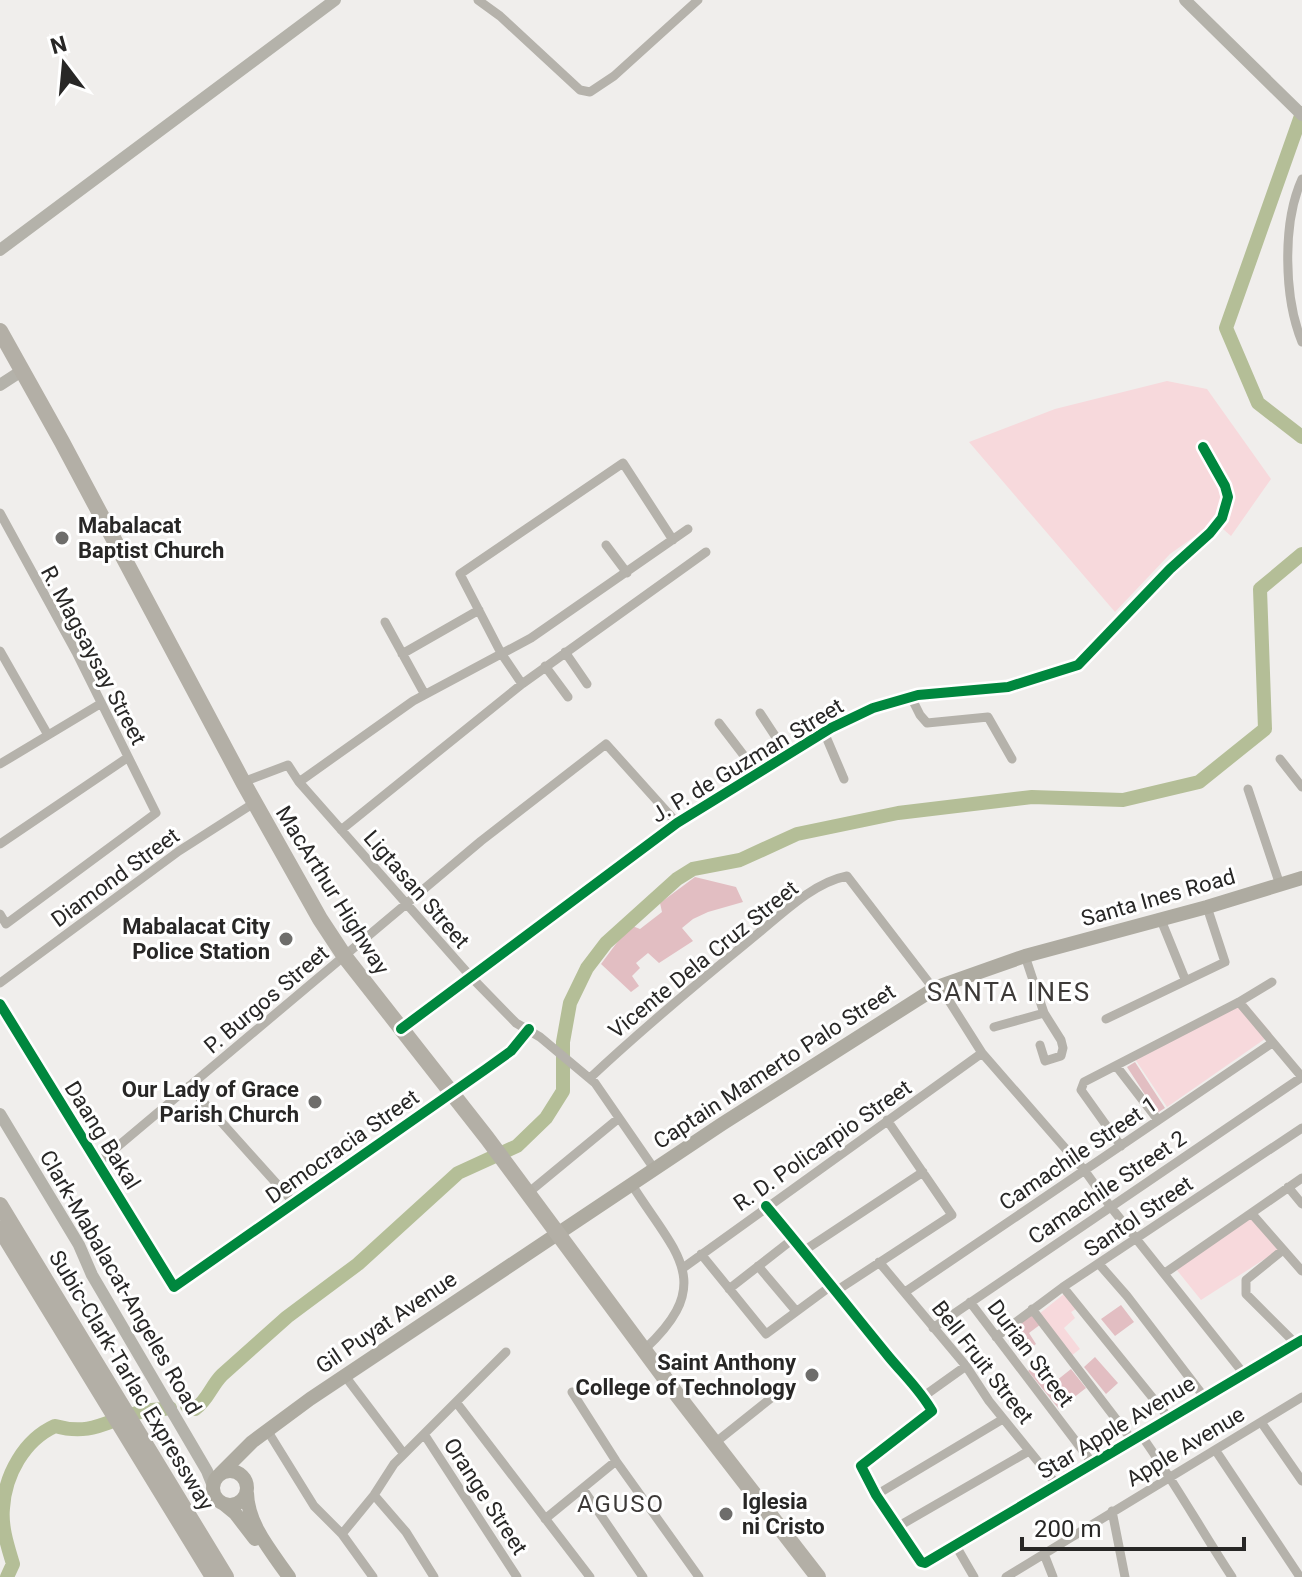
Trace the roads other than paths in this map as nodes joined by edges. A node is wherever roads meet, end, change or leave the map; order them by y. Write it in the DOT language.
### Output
graph roads {
  1 [pos="335,0"];
  2 [pos="478,0"];
  3 [pos="698,0"];
  4 [pos="1185,0"];
  5 [pos="1302,115"];
  6 [pos="1302,179"];
  7 [pos="0,250"];
  8 [pos="0,331"];
  9 [pos="1302,342"];
  10 [pos="23,370"];
  11 [pos="0,385"];
  12 [pos="1203,447"];
  13 [pos="0,513"];
  14 [pos="688,529"];
  15 [pos="4,531"];
  16 [pos="673,540"];
  17 [pos="606,545"];
  18 [pos="706,552"];
  19 [pos="627,573"];
  20 [pos="479,610"];
  21 [pos="385,622"];
  22 [pos="0,651"];
  23 [pos="565,652"];
  24 [pos="501,653"];
  25 [pos="402,654"];
  26 [pos="545,666"];
  27 [pos="522,684"];
  28 [pos="587,684"];
  29 [pos="424,693"];
  30 [pos="568,697"];
  31 [pos="911,697"];
  32 [pos="100,704"];
  33 [pos="760,713"];
  34 [pos="719,723"];
  35 [pos="824,732"];
  36 [pos="48,735"];
  37 [pos="787,754"];
  38 [pos="127,758"];
  39 [pos="1012,759"];
  40 [pos="1280,759"];
  41 [pos="0,764"];
  42 [pos="758,774"];
  43 [pos="844,779"];
  44 [pos="243,782"];
  45 [pos="299,782"];
  46 [pos="1302,787"];
  47 [pos="1248,789"];
  48 [pos="254,803"];
  49 [pos="677,823"];
  50 [pos="341,830"];
  51 [pos="0,844"];
  52 [pos="1302,878"];
  53 [pos="1280,885"];
  54 [pos="408,904"];
  55 [pos="1207,907"];
  56 [pos="0,914"];
  57 [pos="1161,920"];
  58 [pos="1025,956"];
  59 [pos="345,957"];
  60 [pos="472,978"];
  61 [pos="1185,979"];
  62 [pos="1272,982"];
  63 [pos="0,983"];
  64 [pos="936,987"];
  65 [pos="1239,1002"];
  66 [pos="0,1004"];
  67 [pos="1044,1013"];
  68 [pos="1106,1019"];
  69 [pos="994,1027"];
  70 [pos="401,1029"];
  71 [pos="529,1029"];
  72 [pos="1272,1043"];
  73 [pos="1040,1045"];
  74 [pos="982,1053"];
  75 [pos="1117,1067"];
  76 [pos="1302,1077"];
  77 [pos="590,1078"];
  78 [pos="189,1086"];
  79 [pos="451,1093"];
  80 [pos="0,1114"];
  81 [pos="619,1118"];
  82 [pos="887,1120"];
  83 [pos="1158,1120"];
  84 [pos="1302,1128"];
  85 [pos="1121,1146"];
  86 [pos="98,1163"];
  87 [pos="655,1170"];
  88 [pos="1085,1171"];
  89 [pos="923,1172"];
  90 [pos="1302,1178"];
  91 [pos="632,1185"];
  92 [pos="1288,1187"];
  93 [pos="528,1193"];
  94 [pos="294,1203"];
  95 [pos="1302,1204"];
  96 [pos="0,1205"];
  97 [pos="766,1206"];
  98 [pos="1110,1206"];
  99 [pos="1252,1214"];
  100 [pos="0,1229"];
  101 [pos="556,1234"];
  102 [pos="1137,1238"];
  103 [pos="793,1239"];
  104 [pos="805,1250"];
  105 [pos="1283,1250"];
  106 [pos="701,1254"];
  107 [pos="879,1262"];
  108 [pos="1099,1264"];
  109 [pos="758,1266"];
  110 [pos="683,1268"];
  111 [pos="1302,1271"];
  112 [pos="1165,1273"];
  113 [pos="171,1286"];
  114 [pos="1063,1287"];
  115 [pos="833,1288"];
  116 [pos="729,1289"];
  117 [pos="905,1292"];
  118 [pos="970,1302"];
  119 [pos="1032,1309"];
  120 [pos="796,1311"];
  121 [pos="933,1328"];
  122 [pos="996,1337"];
  123 [pos="1299,1342"];
  124 [pos="645,1349"];
  125 [pos="506,1352"];
  126 [pos="966,1366"];
  127 [pos="1244,1374"];
  128 [pos="345,1376"];
  129 [pos="103,1387"];
  130 [pos="780,1391"];
  131 [pos="572,1392"];
  132 [pos="924,1396"];
  133 [pos="1302,1397"];
  134 [pos="1205,1398"];
  135 [pos="456,1402"];
  136 [pos="1169,1418"];
  137 [pos="1003,1419"];
  138 [pos="1261,1422"];
  139 [pos="267,1430"];
  140 [pos="424,1434"];
  141 [pos="1136,1438"];
  142 [pos="716,1442"];
  143 [pos="243,1451"];
  144 [pos="1029,1451"];
  145 [pos="1216,1451"];
  146 [pos="404,1454"];
  147 [pos="616,1461"];
  148 [pos="1093,1464"];
  149 [pos="212,1475"];
  150 [pos="1300,1475"];
  151 [pos="243,1476"];
  152 [pos="1171,1476"];
  153 [pos="1057,1485"];
  154 [pos="583,1489"];
  155 [pos="247,1493"];
  156 [pos="374,1495"];
  157 [pos="876,1495"];
  158 [pos="174,1502"];
  159 [pos="223,1504"];
  160 [pos="1112,1511"];
  161 [pos="545,1519"];
  162 [pos="899,1526"];
  163 [pos="342,1534"];
  164 [pos="956,1546"];
  165 [pos="1044,1554"];
  166 [pos="369,1575"];
  167 [pos="213,1577"];
  168 [pos="226,1577"];
  169 [pos="280,1577"];
  170 [pos="289,1577"];
  171 [pos="434,1577"];
  172 [pos="517,1577"];
  173 [pos="590,1577"];
  174 [pos="643,1577"];
  175 [pos="699,1577"];
  176 [pos="818,1577"];
  177 [pos="974,1577"];
  178 [pos="1006,1577"];
  179 [pos="1053,1577"];
  180 [pos="1125,1577"];
  181 [pos="1232,1577"];
  182 [pos="1300,1577"];
  1 -- 7 [label="main road"];
  2 -- 3 [label="street"];
  4 -- 5 [label="main road"];
  6 -- 9 [label="street"];
  8 -- 10 [label="highway, MacArthur Highway"];
  10 -- 11 [label="main road"];
  10 -- 44 [label="highway, MacArthur Highway"];
  12 -- 31 [label="street, J. P. de Guzman Street"];
  13 -- 15 [label="street, R. Magsaysay Street"];
  14 -- 16 [label="street"];
  15 -- 32 [label="street, R. Magsaysay Street"];
  16 -- 19 [label="street"];
  16 -- 20 [label="street"];
  17 -- 19 [label="street"];
  18 -- 23 [label="street"];
  19 -- 24 [label="street"];
  20 -- 24 [label="street"];
  20 -- 25 [label="street"];
  21 -- 25 [label="street"];
  22 -- 36 [label="street"];
  23 -- 26 [label="street"];
  23 -- 28 [label="street"];
  24 -- 27 [label="street"];
  24 -- 29 [label="street"];
  25 -- 29 [label="street"];
  26 -- 27 [label="street"];
  26 -- 30 [label="street"];
  27 -- 50 [label="street"];
  29 -- 45 [label="street"];
  31 -- 35 [label="street, J. P. de Guzman Street"];
  31 -- 39 [label="street"];
  32 -- 36 [label="street"];
  32 -- 38 [label="street, R. Magsaysay Street"];
  33 -- 37 [label="street"];
  34 -- 42 [label="street"];
  35 -- 37 [label="street, J. P. de Guzman Street"];
  35 -- 43 [label="street"];
  36 -- 41 [label="street"];
  37 -- 42 [label="street, J. P. de Guzman Street"];
  38 -- 51 [label="street"];
  38 -- 56 [label="street, R. Magsaysay Street"];
  40 -- 46 [label="street"];
  42 -- 49 [label="street, J. P. de Guzman Street"];
  44 -- 45 [label="street, Ligtasan Street"];
  44 -- 48 [label="highway, MacArthur Highway"];
  45 -- 50 [label="street, Ligtasan Street"];
  47 -- 53 [label="street"];
  48 -- 59 [label="highway, MacArthur Highway"];
  48 -- 63 [label="street, Diamond Street"];
  49 -- 54 [label="street, P. Burgos Street"];
  49 -- 60 [label="street, J. P. de Guzman Street"];
  50 -- 54 [label="street, Ligtasan Street"];
  52 -- 53 [label="main road, Santa Ines Road"];
  53 -- 55 [label="main road, Santa Ines Road"];
  54 -- 59 [label="street, P. Burgos Street"];
  54 -- 60 [label="street, Ligtasan Street"];
  55 -- 57 [label="main road, Santa Ines Road"];
  55 -- 61 [label="street"];
  57 -- 58 [label="main road, Santa Ines Road"];
  57 -- 61 [label="street"];
  58 -- 64 [label="main road, Captain Mamerto Palo Street"];
  58 -- 67 [label="street"];
  59 -- 70 [label="highway, MacArthur Highway"];
  59 -- 78 [label="street, P. Burgos Street"];
  60 -- 70 [label="street, J. P. de Guzman Street"];
  60 -- 71 [label="street, Ligtasan Street"];
  61 -- 68 [label="street"];
  62 -- 65 [label="street"];
  64 -- 74 [label="street"];
  64 -- 77 [label="street, Vicente Dela Cruz Street"];
  64 -- 87 [label="main road, Captain Mamerto Palo Street"];
  65 -- 72 [label="street"];
  65 -- 75 [label="street"];
  66 -- 86 [label="street, Daang Bakal"];
  67 -- 69 [label="street"];
  67 -- 73 [label="street"];
  70 -- 79 [label="highway, MacArthur Highway"];
  71 -- 77 [label="street, Ligtasan Street"];
  71 -- 79 [label="street, Democracia Street"];
  72 -- 76 [label="street"];
  72 -- 83 [label="street, Camachile Street 1"];
  74 -- 82 [label="street, R. D. Policarpio Street"];
  74 -- 88 [label="street"];
  75 -- 83 [label="street"];
  75 -- 85 [label="street"];
  76 -- 98 [label="street, Camachile Street 2"];
  77 -- 81 [label="street, Ligtasan Street"];
  78 -- 86 [label="street, P. Burgos Street"];
  78 -- 94 [label="street"];
  79 -- 93 [label="highway, MacArthur Highway"];
  79 -- 94 [label="street, Democracia Street"];
  80 -- 149 [label="main road, Clark-Mabalacat-Angeles Road"];
  81 -- 87 [label="street, Ligtasan Street"];
  81 -- 93 [label="street"];
  82 -- 89 [label="street"];
  82 -- 97 [label="street, R. D. Policarpio Street"];
  83 -- 85 [label="street, Camachile Street 1"];
  84 -- 102 [label="street, Santol Street"];
  85 -- 88 [label="street, Camachile Street 1"];
  86 -- 113 [label="street, Daang Bakal"];
  87 -- 91 [label="main road, Captain Mamerto Palo Street"];
  88 -- 98 [label="street"];
  88 -- 117 [label="street, Camachile Street 1"];
  89 -- 104 [label="street"];
  89 -- 107 [label="street"];
  90 -- 92 [label="street"];
  91 -- 101 [label="main road, Captain Mamerto Palo Street"];
  91 -- 110 [label="street"];
  92 -- 95 [label="street"];
  92 -- 99 [label="street"];
  93 -- 101 [label="highway, MacArthur Highway"];
  94 -- 113 [label="street, Democracia Street"];
  96 -- 129 [label="highway, Subic-Clark-Tarlac Expressway"];
  97 -- 103 [label="street"];
  97 -- 106 [label="street, R. D. Policarpio Street"];
  98 -- 102 [label="street"];
  98 -- 118 [label="street, Camachile Street 2"];
  99 -- 105 [label="street"];
  99 -- 112 [label="street"];
  100 -- 129 [label="highway, Subic-Clark-Tarlac Expressway"];
  101 -- 124 [label="highway, MacArthur Highway"];
  101 -- 128 [label="main road, Gil Puyat Avenue"];
  102 -- 108 [label="street, Santol Street"];
  102 -- 112 [label="street"];
  103 -- 104 [label="street"];
  103 -- 109 [label="street"];
  104 -- 115 [label="street"];
  105 -- 111 [label="street"];
  105 -- 123 [label="street"];
  106 -- 110 [label="street, R. D. Policarpio Street"];
  106 -- 116 [label="street"];
  107 -- 115 [label="street"];
  107 -- 117 [label="street, Bell Fruit Street"];
  108 -- 114 [label="street, Santol Street"];
  108 -- 134 [label="street"];
  109 -- 116 [label="street"];
  109 -- 120 [label="street"];
  110 -- 124 [label="street"];
  112 -- 127 [label="street"];
  114 -- 119 [label="street, Santol Street"];
  114 -- 136 [label="street"];
  115 -- 120 [label="street"];
  115 -- 132 [label="street"];
  116 -- 120 [label="street"];
  117 -- 121 [label="street, Bell Fruit Street"];
  118 -- 121 [label="street, Camachile Street 2"];
  118 -- 122 [label="street, Durian Street"];
  119 -- 122 [label="street, Santol Street"];
  119 -- 141 [label="street"];
  121 -- 126 [label="street, Bell Fruit Street"];
  122 -- 148 [label="street, Durian Street"];
  123 -- 127 [label="street, Star Apple Avenue"];
  124 -- 142 [label="highway, MacArthur Highway"];
  125 -- 135 [label="street"];
  126 -- 132 [label="street"];
  126 -- 137 [label="street, Bell Fruit Street"];
  127 -- 134 [label="street, Star Apple Avenue"];
  128 -- 139 [label="main road, Gil Puyat Avenue"];
  128 -- 146 [label="street"];
  129 -- 158 [label="highway, Subic-Clark-Tarlac Expressway"];
  130 -- 142 [label="street"];
  131 -- 147 [label="street"];
  132 -- 157 [label="street, Star Apple Avenue"];
  133 -- 138 [label="street, Apple Avenue"];
  134 -- 136 [label="street, Star Apple Avenue"];
  135 -- 140 [label="street"];
  135 -- 161 [label="street"];
  136 -- 141 [label="street, Star Apple Avenue"];
  137 -- 144 [label="street, Bell Fruit Street"];
  137 -- 157 [label="street"];
  138 -- 145 [label="street, Apple Avenue"];
  138 -- 150 [label="street"];
  139 -- 143 [label="main road, Gil Puyat Avenue"];
  139 -- 163 [label="street"];
  140 -- 146 [label="street"];
  140 -- 172 [label="street, Orange Street"];
  141 -- 148 [label="street, Star Apple Avenue"];
  141 -- 152 [label="street"];
  142 -- 176 [label="highway, MacArthur Highway"];
  143 -- 149 [label="main road, Gil Puyat Avenue"];
  143 -- 151 [label="main road"];
  144 -- 153 [label="street, Bell Fruit Street"];
  144 -- 162 [label="street"];
  145 -- 152 [label="street, Apple Avenue"];
  145 -- 182 [label="street"];
  146 -- 156 [label="street"];
  147 -- 154 [label="street"];
  147 -- 175 [label="street"];
  148 -- 153 [label="street, Star Apple Avenue"];
  149 -- 151 [label="main road"];
  149 -- 159 [label="main road"];
  151 -- 155 [label="main road"];
  152 -- 160 [label="street, Apple Avenue"];
  152 -- 181 [label="street"];
  153 -- 164 [label="street, Star Apple Avenue"];
  154 -- 161 [label="street"];
  154 -- 174 [label="street"];
  155 -- 159 [label="main road"];
  155 -- 170 [label="main road"];
  156 -- 163 [label="street"];
  156 -- 171 [label="street"];
  157 -- 162 [label="street, Star Apple Avenue"];
  158 -- 167 [label="highway, Subic-Clark-Tarlac Expressway"];
  158 -- 168 [label="highway, Subic-Clark-Tarlac Expressway"];
  159 -- 169 [label="main road"];
  160 -- 165 [label="street, Apple Avenue"];
  160 -- 180 [label="street"];
  161 -- 173 [label="street"];
  162 -- 164 [label="street, Star Apple Avenue"];
  163 -- 166 [label="street"];
  164 -- 177 [label="street"];
  165 -- 178 [label="street, Apple Avenue"];
  165 -- 179 [label="street"];
}
